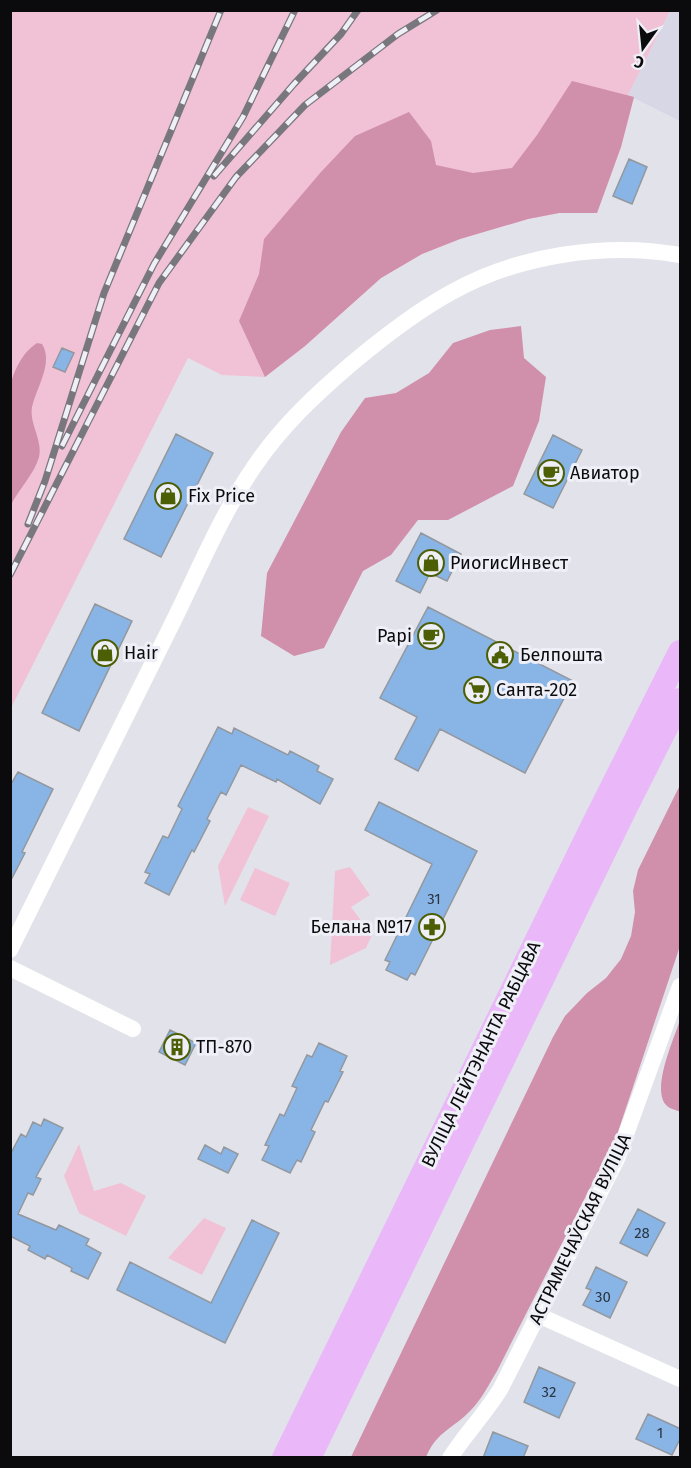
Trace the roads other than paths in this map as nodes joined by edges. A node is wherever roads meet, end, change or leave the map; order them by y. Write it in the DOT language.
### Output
graph roads {
  1 [pos="681,255"];
  2 [pos="681,652"];
  3 [pos="681,700"];
  4 [pos="10,950"];
  5 [pos="10,968"];
  6 [pos="681,986"];
  7 [pos="133,1029"];
  8 [pos="538,1315"];
  9 [pos="681,1379"];
  10 [pos="284,1458"];
  11 [pos="309,1458"];
  12 [pos="450,1458"];
  1 -- 4 [label="street"];
  2 -- 10 [label="highway, ВУЛІЦА ЛЕЙТЭНАНТА РАБЦАВА"];
  3 -- 11 [label="highway, ВУЛІЦА ЛЕЙТЭНАНТА РАБЦАВА"];
  5 -- 7 [label="street"];
  6 -- 8 [label="street, АСТРАМЕЧАЎСКАЯ ВУЛІЦА"];
  8 -- 9 [label="street"];
  8 -- 12 [label="street, АСТРАМЕЧАЎСКАЯ ВУЛІЦА"];
}
